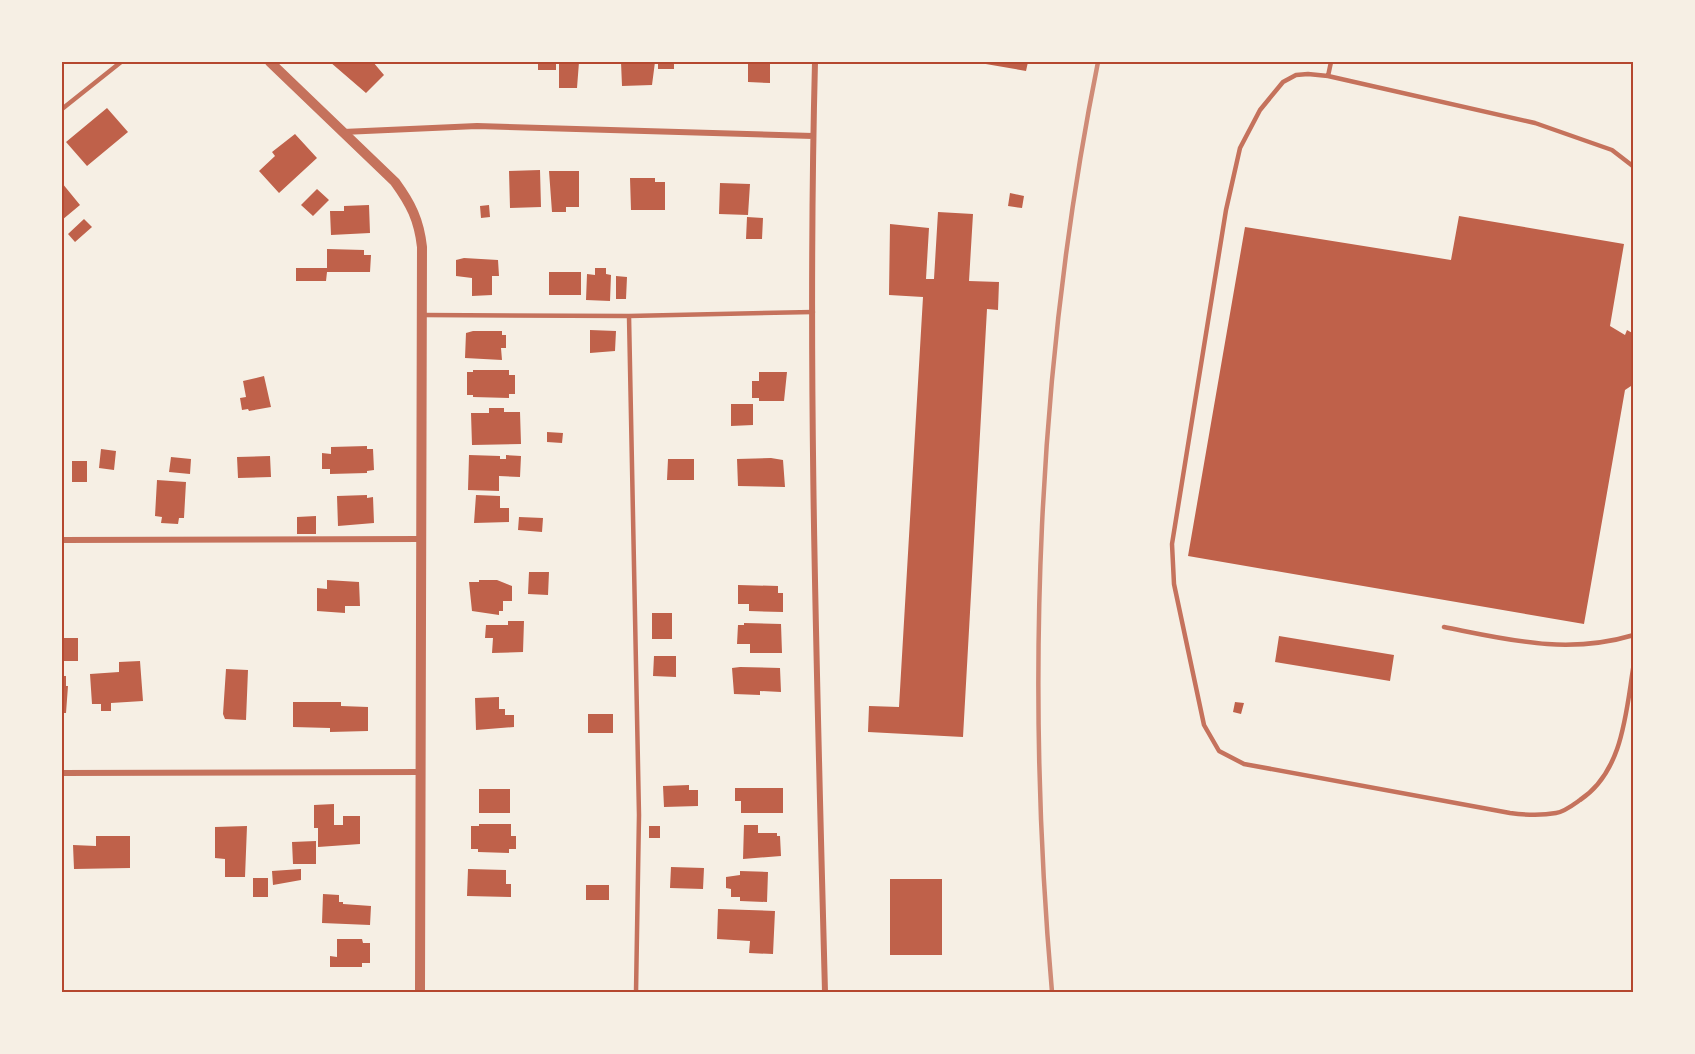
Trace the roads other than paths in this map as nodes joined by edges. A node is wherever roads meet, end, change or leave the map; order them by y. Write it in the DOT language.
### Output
graph roads {
  1 [pos="121,62"];
  2 [pos="270,62"];
  3 [pos="815,62"];
  4 [pos="1331,62"];
  5 [pos="1328,76"];
  6 [pos="62,109"];
  7 [pos="343,132"];
  8 [pos="813,136"];
  9 [pos="1634,167"];
  10 [pos="813,312"];
  11 [pos="421,315"];
  12 [pos="629,316"];
  13 [pos="420,539"];
  14 [pos="62,540"];
  15 [pos="1444,627"];
  16 [pos="1634,635"];
  17 [pos="1634,663"];
  18 [pos="420,772"];
  19 [pos="62,773"];
  20 [pos="420,993"];
  21 [pos="636,993"];
  22 [pos="825,993"];
  1 -- 6 [label="lane"];
  2 -- 7 [label="street"];
  3 -- 8 [label="street"];
  4 -- 5 [label="lane"];
  5 -- 9 [label="lane"];
  5 -- 17 [label="lane"];
  7 -- 8 [label="street"];
  7 -- 11 [label="street"];
  8 -- 10 [label="street"];
  10 -- 12 [label="lane"];
  10 -- 22 [label="street"];
  11 -- 12 [label="lane"];
  11 -- 13 [label="street"];
  12 -- 21 [label="lane"];
  13 -- 14 [label="street"];
  13 -- 18 [label="street"];
  15 -- 16 [label="lane"];
  18 -- 19 [label="street"];
  18 -- 20 [label="street"];
}
